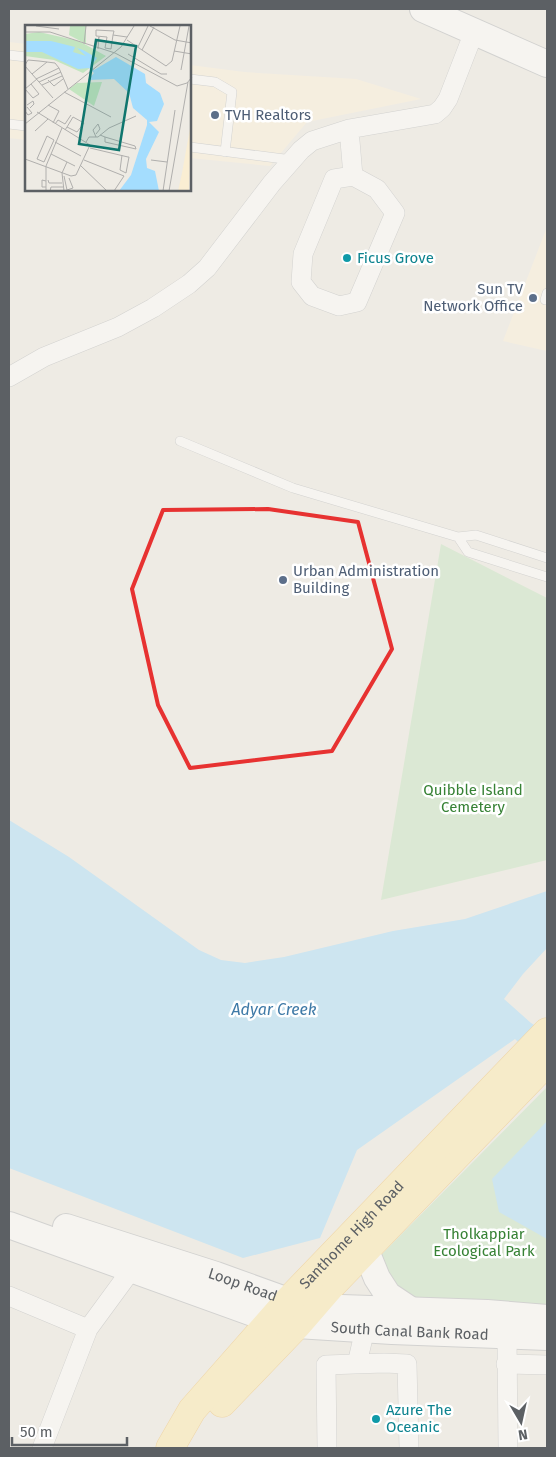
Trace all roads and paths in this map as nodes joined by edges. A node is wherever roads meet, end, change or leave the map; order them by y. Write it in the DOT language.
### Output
graph roads {
  1 [pos="423,9"];
  2 [pos="474,32"];
  3 [pos="9,55"];
  4 [pos="25,57"];
  5 [pos="547,64"];
  6 [pos="191,78"];
  7 [pos="9,124"];
  8 [pos="25,126"];
  9 [pos="349,129"];
  10 [pos="191,147"];
  11 [pos="225,152"];
  12 [pos="292,160"];
  13 [pos="353,176"];
  14 [pos="547,293"];
  15 [pos="547,300"];
  16 [pos="9,377"];
  17 [pos="180,441"];
  18 [pos="458,537"];
  19 [pos="547,558"];
  20 [pos="547,577"];
  21 [pos="547,1032"];
  22 [pos="547,1062"];
  23 [pos="9,1207"];
  24 [pos="9,1225"];
  25 [pos="366,1251"];
  26 [pos="136,1260"];
  27 [pos="9,1296"];
  28 [pos="409,1309"];
  29 [pos="292,1313"];
  30 [pos="547,1318"];
  31 [pos="88,1329"];
  32 [pos="365,1329"];
  33 [pos="392,1331"];
  34 [pos="507,1335"];
  35 [pos="547,1337"];
  36 [pos="384,1363"];
  37 [pos="357,1364"];
  38 [pos="506,1364"];
  39 [pos="547,1365"];
  40 [pos="42,1448"];
  41 [pos="170,1448"];
  42 [pos="190,1448"];
  43 [pos="327,1448"];
  44 [pos="409,1448"];
  45 [pos="508,1448"];
  1 -- 2 [label="street"];
  2 -- 5 [label="street"];
  2 -- 9 [label="street"];
  3 -- 4 [label="lane"];
  6 -- 11 [label="lane"];
  7 -- 8 [label="lane"];
  9 -- 12 [label="street"];
  9 -- 13 [label="street"];
  10 -- 11 [label="lane"];
  11 -- 12 [label="lane"];
  12 -- 16 [label="street"];
  13 -- 13 [label="street"];
  14 -- 15 [label="lane"];
  17 -- 18 [label="lane"];
  18 -- 19 [label="lane"];
  18 -- 20 [label="lane"];
  21 -- 29 [label="main road, Santhome High Road"];
  22 -- 25 [label="main road, Santhome High Road"];
  23 -- 26 [label="street, Loop Road"];
  24 -- 26 [label="street, Loop Road"];
  25 -- 28 [label="street"];
  25 -- 29 [label="main road, Santhome High Road"];
  26 -- 29 [label="street, Loop Road"];
  26 -- 31 [label="street"];
  27 -- 31 [label="street"];
  28 -- 29 [label="street, Loop Road"];
  28 -- 30 [label="street, Loop Road"];
  29 -- 32 [label="street, South Canal Bank Road"];
  29 -- 41 [label="main road, Santhome High Road"];
  29 -- 42 [label="main road, Santhome High Road"];
  31 -- 40 [label="street"];
  32 -- 33 [label="street, South Canal Bank Road"];
  32 -- 37 [label="street"];
  33 -- 34 [label="street, South Canal Bank Road"];
  33 -- 36 [label="street"];
  34 -- 35 [label="street, South Canal Bank Road"];
  34 -- 38 [label="street"];
  36 -- 37 [label="street"];
  36 -- 44 [label="street"];
  37 -- 43 [label="street"];
  38 -- 39 [label="street"];
  38 -- 45 [label="street"];
}
